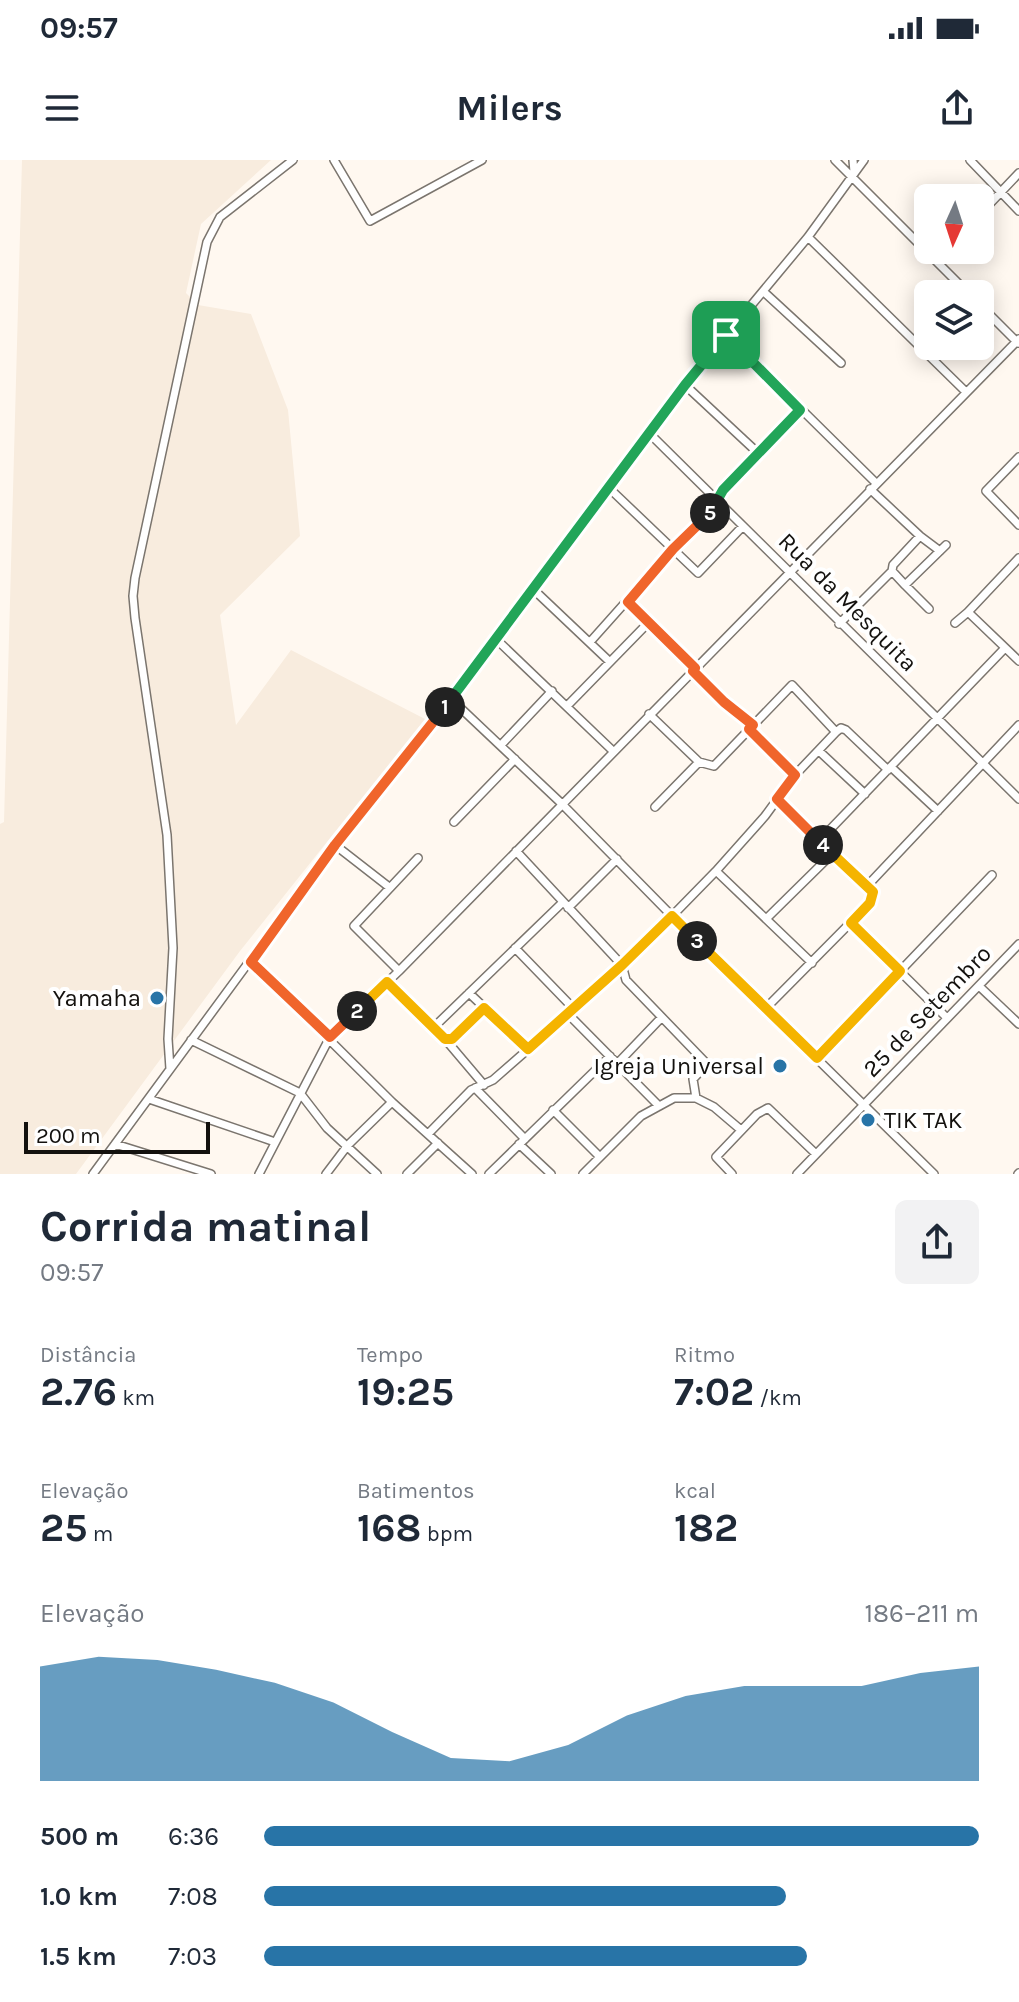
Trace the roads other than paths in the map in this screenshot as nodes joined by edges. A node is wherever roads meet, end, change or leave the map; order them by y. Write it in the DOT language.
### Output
graph roads {
  1 [pos="293,160"];
  2 [pos="334,160"];
  3 [pos="482,160"];
  4 [pos="835,160"];
  5 [pos="853,160"];
  6 [pos="864,160"];
  7 [pos="970,160"];
  8 [pos="1019,173"];
  9 [pos="854,175"];
  10 [pos="1000,192"];
  11 [pos="994,199"];
  12 [pos="1019,211"];
  13 [pos="808,237"];
  14 [pos="914,238"];
  15 [pos="939,264"];
  16 [pos="955,280"];
  17 [pos="764,292"];
  18 [pos="994,318"];
  19 [pos="726,335"];
  20 [pos="1018,341"];
  21 [pos="841,363"];
  22 [pos="685,385"];
  23 [pos="966,392"];
  24 [pos="800,410"];
  25 [pos="649,433"];
  26 [pos="758,453"];
  27 [pos="1019,457"];
  28 [pos="873,486"];
  29 [pos="609,488"];
  30 [pos="718,500"];
  31 [pos="1019,525"];
  32 [pos="743,526"];
  33 [pos="920,536"];
  34 [pos="673,549"];
  35 [pos="1019,558"];
  36 [pos="892,571"];
  37 [pos="789,573"];
  38 [pos="905,585"];
  39 [pos="533,589"];
  40 [pos="628,602"];
  41 [pos="929,609"];
  42 [pos="968,612"];
  43 [pos="649,622"];
  44 [pos="955,623"];
  45 [pos="839,624"];
  46 [pos="496,639"];
  47 [pos="590,642"];
  48 [pos="1005,648"];
  49 [pos="1019,661"];
  50 [pos="610,662"];
  51 [pos="694,669"];
  52 [pos="552,691"];
  53 [pos="451,699"];
  54 [pos="567,706"];
  55 [pos="649,714"];
  56 [pos="937,719"];
  57 [pos="1019,725"];
  58 [pos="751,727"];
  59 [pos="836,732"];
  60 [pos="501,745"];
  61 [pos="613,751"];
  62 [pos="819,751"];
  63 [pos="515,759"];
  64 [pos="699,762"];
  65 [pos="983,763"];
  66 [pos="890,768"];
  67 [pos="795,775"];
  68 [pos="865,794"];
  69 [pos="777,799"];
  70 [pos="1019,799"];
  71 [pos="561,803"];
  72 [pos="655,807"];
  73 [pos="938,811"];
  74 [pos="454,822"];
  75 [pos="819,841"];
  76 [pos="335,845"];
  77 [pos="516,851"];
  78 [pos="831,855"];
  79 [pos="418,858"];
  80 [pos="617,859"];
  81 [pos="716,871"];
  82 [pos="992,875"];
  83 [pos="867,886"];
  84 [pos="389,887"];
  85 [pos="565,906"];
  86 [pos="672,916"];
  87 [pos="766,919"];
  88 [pos="851,923"];
  89 [pos="1019,944"];
  90 [pos="515,948"];
  91 [pos="251,962"];
  92 [pos="812,963"];
  93 [pos="622,965"];
  94 [pos="399,971"];
  95 [pos="900,971"];
  96 [pos="387,982"];
  97 [pos="979,986"];
  98 [pos="469,993"];
  99 [pos="484,1008"];
  100 [pos="766,1008"];
  101 [pos="571,1012"];
  102 [pos="661,1018"];
  103 [pos="947,1018"];
  104 [pos="1019,1024"];
  105 [pos="433,1028"];
  106 [pos="330,1037"];
  107 [pos="445,1039"];
  108 [pos="191,1040"];
  109 [pos="528,1049"];
  110 [pos="610,1056"];
  111 [pos="817,1058"];
  112 [pos="617,1064"];
  113 [pos="170,1069"];
  114 [pos="484,1085"];
  115 [pos="475,1088"];
  116 [pos="300,1093"];
  117 [pos="696,1098"];
  118 [pos="149,1099"];
  119 [pos="392,1102"];
  120 [pos="864,1105"];
  121 [pos="659,1106"];
  122 [pos="553,1110"];
  123 [pos="741,1130"];
  124 [pos="428,1134"];
  125 [pos="522,1141"];
  126 [pos="275,1142"];
  127 [pos="438,1143"];
  128 [pos="115,1144"];
  129 [pos="348,1145"];
  130 [pos="816,1154"];
  131 [pos="599,1156"];
  132 [pos="198,1172"];
  133 [pos="93,1174"];
  134 [pos="211,1174"];
  135 [pos="259,1174"];
  136 [pos="326,1174"];
  137 [pos="377,1174"];
  138 [pos="407,1174"];
  139 [pos="472,1174"];
  140 [pos="489,1174"];
  141 [pos="551,1174"];
  142 [pos="583,1174"];
  143 [pos="732,1174"];
  144 [pos="797,1174"];
  145 [pos="934,1174"];
  1 -- 113 [label="street"];
  2 -- 3 [label="street"];
  4 -- 9 [label="street"];
  5 -- 9 [label="street"];
  6 -- 9 [label="street"];
  7 -- 10 [label="street"];
  8 -- 10 [label="street"];
  9 -- 13 [label="street"];
  9 -- 14 [label="street"];
  10 -- 11 [label="street"];
  10 -- 12 [label="street"];
  13 -- 17 [label="street"];
  13 -- 23 [label="street"];
  15 -- 16 [label="street"];
  17 -- 19 [label="street"];
  17 -- 21 [label="street"];
  18 -- 20 [label="street"];
  19 -- 22 [label="street"];
  19 -- 24 [label="street"];
  20 -- 23 [label="street"];
  22 -- 25 [label="street"];
  22 -- 26 [label="street"];
  23 -- 28 [label="street"];
  24 -- 26 [label="street"];
  24 -- 28 [label="street"];
  25 -- 29 [label="street"];
  25 -- 30 [label="street, Rua da Mesquita"];
  26 -- 30 [label="street"];
  27 -- 31 [label="street"];
  28 -- 33 [label="street"];
  28 -- 37 [label="street"];
  29 -- 34 [label="street"];
  29 -- 39 [label="street"];
  30 -- 32 [label="street, Rua da Mesquita"];
  30 -- 34 [label="street"];
  32 -- 34 [label="street"];
  32 -- 37 [label="street, Rua da Mesquita"];
  33 -- 36 [label="street"];
  33 -- 38 [label="street"];
  34 -- 40 [label="street"];
  35 -- 42 [label="street"];
  36 -- 38 [label="street"];
  36 -- 45 [label="street"];
  37 -- 45 [label="street, Rua da Mesquita"];
  37 -- 51 [label="street"];
  38 -- 41 [label="street"];
  39 -- 46 [label="street"];
  39 -- 47 [label="street"];
  40 -- 43 [label="street"];
  40 -- 47 [label="street"];
  42 -- 44 [label="street"];
  42 -- 48 [label="street"];
  43 -- 50 [label="street"];
  43 -- 51 [label="street"];
  45 -- 56 [label="street, Rua da Mesquita"];
  46 -- 52 [label="street"];
  46 -- 53 [label="street"];
  47 -- 50 [label="street"];
  48 -- 49 [label="street"];
  48 -- 56 [label="street"];
  50 -- 54 [label="street"];
  51 -- 55 [label="street"];
  51 -- 58 [label="street"];
  52 -- 54 [label="street"];
  52 -- 60 [label="street"];
  53 -- 60 [label="street"];
  53 -- 76 [label="street"];
  54 -- 61 [label="street"];
  55 -- 61 [label="street"];
  55 -- 64 [label="street"];
  56 -- 65 [label="street, Rua da Mesquita"];
  56 -- 66 [label="street"];
  57 -- 65 [label="street"];
  58 -- 59 [label="street"];
  58 -- 64 [label="street"];
  58 -- 67 [label="street"];
  59 -- 62 [label="street"];
  59 -- 66 [label="street"];
  60 -- 63 [label="street"];
  61 -- 71 [label="street"];
  62 -- 67 [label="street"];
  62 -- 68 [label="street"];
  63 -- 71 [label="street"];
  63 -- 74 [label="street"];
  64 -- 72 [label="street"];
  65 -- 70 [label="street, Rua da Mesquita"];
  65 -- 73 [label="street"];
  66 -- 68 [label="street"];
  66 -- 73 [label="street"];
  67 -- 69 [label="street"];
  68 -- 75 [label="street"];
  69 -- 75 [label="street"];
  69 -- 81 [label="street"];
  71 -- 77 [label="street"];
  71 -- 80 [label="street"];
  73 -- 83 [label="street"];
  75 -- 78 [label="street"];
  76 -- 84 [label="street"];
  76 -- 91 [label="street"];
  77 -- 85 [label="street"];
  77 -- 94 [label="street"];
  78 -- 83 [label="street"];
  78 -- 87 [label="street"];
  79 -- 84 [label="street"];
  80 -- 85 [label="street"];
  80 -- 86 [label="street"];
  81 -- 86 [label="street"];
  81 -- 87 [label="street"];
  82 -- 95 [label="street"];
  83 -- 88 [label="street"];
  84 -- 94 [label="street"];
  85 -- 90 [label="street"];
  85 -- 93 [label="street"];
  86 -- 93 [label="street"];
  86 -- 100 [label="street"];
  87 -- 92 [label="street"];
  88 -- 92 [label="street"];
  88 -- 95 [label="street"];
  89 -- 97 [label="street, 25 de Setembro"];
  90 -- 98 [label="street"];
  90 -- 101 [label="street"];
  91 -- 106 [label="street"];
  91 -- 108 [label="street"];
  92 -- 100 [label="street"];
  93 -- 101 [label="street"];
  93 -- 102 [label="street"];
  94 -- 96 [label="street"];
  95 -- 103 [label="street"];
  95 -- 111 [label="street"];
  96 -- 105 [label="street"];
  96 -- 106 [label="street"];
  97 -- 103 [label="street, 25 de Setembro"];
  97 -- 104 [label="street"];
  98 -- 99 [label="street"];
  98 -- 105 [label="street"];
  99 -- 107 [label="street"];
  99 -- 109 [label="street"];
  100 -- 111 [label="street"];
  101 -- 109 [label="street"];
  101 -- 110 [label="street"];
  102 -- 112 [label="street"];
  102 -- 117 [label="street"];
  103 -- 120 [label="street, 25 de Setembro"];
  105 -- 107 [label="street"];
  106 -- 116 [label="street"];
  106 -- 119 [label="street"];
  107 -- 114 [label="street"];
  108 -- 113 [label="street"];
  108 -- 116 [label="street"];
  109 -- 114 [label="street"];
  110 -- 112 [label="street"];
  110 -- 122 [label="street"];
  111 -- 120 [label="street"];
  112 -- 121 [label="street"];
  113 -- 118 [label="street"];
  114 -- 115 [label="street"];
  115 -- 124 [label="street"];
  115 -- 125 [label="street"];
  116 -- 126 [label="street"];
  116 -- 129 [label="street"];
  117 -- 121 [label="street"];
  117 -- 123 [label="street"];
  118 -- 126 [label="street"];
  118 -- 128 [label="street"];
  119 -- 124 [label="street"];
  119 -- 129 [label="street"];
  120 -- 130 [label="street, 25 de Setembro"];
  120 -- 145 [label="street"];
  121 -- 131 [label="street"];
  122 -- 125 [label="street"];
  122 -- 131 [label="street"];
  123 -- 130 [label="street"];
  123 -- 143 [label="street"];
  124 -- 127 [label="street"];
  125 -- 140 [label="street"];
  125 -- 141 [label="street"];
  126 -- 135 [label="street"];
  127 -- 138 [label="street"];
  127 -- 139 [label="street"];
  128 -- 132 [label="street"];
  128 -- 133 [label="street"];
  129 -- 136 [label="street"];
  129 -- 137 [label="street"];
  130 -- 144 [label="street, 25 de Setembro"];
  131 -- 142 [label="street"];
  132 -- 134 [label="street"];
}
